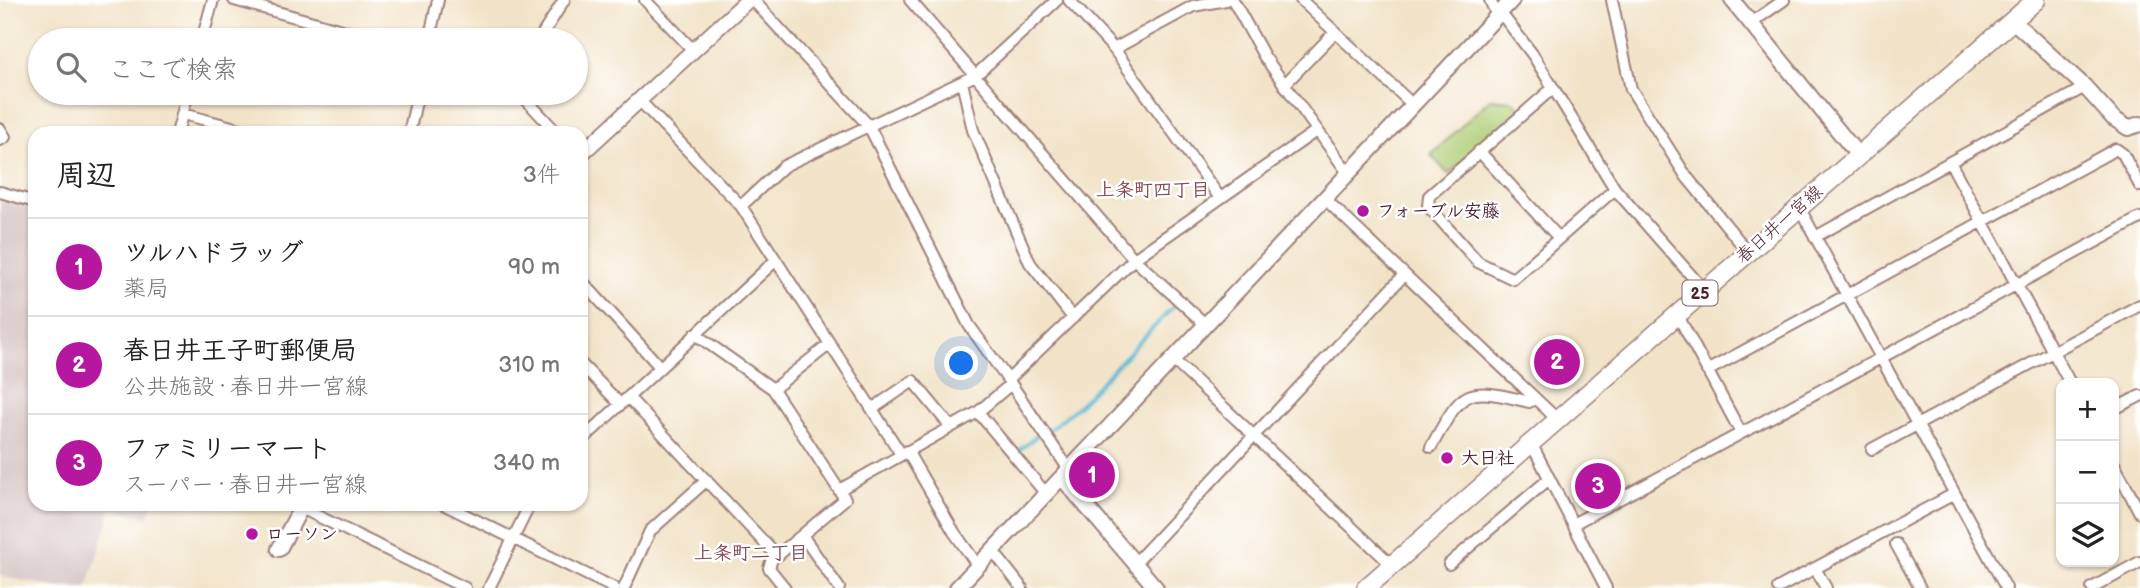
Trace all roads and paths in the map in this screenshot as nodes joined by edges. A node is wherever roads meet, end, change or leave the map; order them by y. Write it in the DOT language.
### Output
graph roads {
  1 [pos="213,0"];
  2 [pos="234,0"];
  3 [pos="438,0"];
  4 [pos="564,0"];
  5 [pos="645,0"];
  6 [pos="748,0"];
  7 [pos="753,0"];
  8 [pos="910,0"];
  9 [pos="1057,0"];
  10 [pos="1069,0"];
  11 [pos="1226,0"];
  12 [pos="1233,0"];
  13 [pos="1490,0"];
  14 [pos="1512,0"];
  15 [pos="1612,0"];
  16 [pos="1732,0"];
  17 [pos="1784,0"];
  18 [pos="1304,1"];
  19 [pos="2032,1"];
  20 [pos="1190,3"];
  21 [pos="1499,14"];
  22 [pos="2012,20"];
  23 [pos="1751,23"];
  24 [pos="205,28"];
  25 [pos="335,28"];
  26 [pos="432,28"];
  27 [pos="546,28"];
  28 [pos="1335,32"];
  29 [pos="1114,49"];
  30 [pos="693,50"];
  31 [pos="976,75"];
  32 [pos="962,82"];
  33 [pos="1284,85"];
  34 [pos="2085,87"];
  35 [pos="1553,88"];
  36 [pos="640,101"];
  37 [pos="185,105"];
  38 [pos="415,105"];
  39 [pos="531,105"];
  40 [pos="1413,105"];
  41 [pos="183,114"];
  42 [pos="2140,124"];
  43 [pos="179,126"];
  44 [pos="228,126"];
  45 [pos="411,126"];
  46 [pos="551,126"];
  47 [pos="869,126"];
  48 [pos="0,129"];
  49 [pos="1316,131"];
  50 [pos="0,140"];
  51 [pos="588,148"];
  52 [pos="1479,151"];
  53 [pos="1858,155"];
  54 [pos="1950,162"];
  55 [pos="1348,173"];
  56 [pos="2140,186"];
  57 [pos="1615,189"];
  58 [pos="0,192"];
  59 [pos="1220,198"];
  60 [pos="1324,198"];
  61 [pos="28,200"];
  62 [pos="741,206"];
  63 [pos="1798,207"];
  64 [pos="2140,218"];
  65 [pos="1982,221"];
  66 [pos="1815,237"];
  67 [pos="1559,239"];
  68 [pos="1748,252"];
  69 [pos="1134,259"];
  70 [pos="776,260"];
  71 [pos="1404,275"];
  72 [pos="2017,285"];
  73 [pos="588,289"];
  74 [pos="1704,290"];
  75 [pos="1847,295"];
  76 [pos="2140,305"];
  77 [pos="1677,314"];
  78 [pos="1073,318"];
  79 [pos="1206,325"];
  80 [pos="695,334"];
  81 [pos="830,344"];
  82 [pos="2053,352"];
  83 [pos="1881,358"];
  84 [pos="1173,360"];
  85 [pos="660,367"];
  86 [pos="588,370"];
  87 [pos="1707,371"];
  88 [pos="2067,378"];
  89 [pos="1009,382"];
  90 [pos="773,389"];
  91 [pos="2140,396"];
  92 [pos="1535,398"];
  93 [pos="624,400"];
  94 [pos="2119,407"];
  95 [pos="872,409"];
  96 [pos="978,412"];
  97 [pos="1558,420"];
  98 [pos="1917,425"];
  99 [pos="951,427"];
  100 [pos="1741,433"];
  101 [pos="588,434"];
  102 [pos="1253,436"];
  103 [pos="1531,443"];
  104 [pos="1431,447"];
  105 [pos="1872,449"];
  106 [pos="904,452"];
  107 [pos="2119,474"];
  108 [pos="1066,475"];
  109 [pos="1549,479"];
  110 [pos="707,480"];
  111 [pos="2140,485"];
  112 [pos="839,490"];
  113 [pos="2128,491"];
  114 [pos="1954,494"];
  115 [pos="1046,495"];
  116 [pos="296,511"];
  117 [pos="311,511"];
  118 [pos="457,511"];
  119 [pos="527,511"];
  120 [pos="2140,513"];
  121 [pos="1573,524"];
  122 [pos="802,535"];
  123 [pos="514,539"];
  124 [pos="1896,544"];
  125 [pos="279,549"];
  126 [pos="993,551"];
  127 [pos="774,554"];
  128 [pos="2140,562"];
  129 [pos="1135,563"];
  130 [pos="1449,564"];
  131 [pos="1392,565"];
  132 [pos="978,566"];
  133 [pos="1815,568"];
  134 [pos="835,587"];
  135 [pos="465,588"];
  136 [pos="489,588"];
  137 [pos="614,588"];
  138 [pos="624,588"];
  139 [pos="785,588"];
  140 [pos="957,588"];
  141 [pos="1022,588"];
  142 [pos="1156,588"];
  143 [pos="1366,588"];
  144 [pos="1606,588"];
  145 [pos="1778,588"];
  146 [pos="1826,588"];
  147 [pos="1920,588"];
  148 [pos="2006,588"];
  149 [pos="2092,588"];
  1 -- 24 [label="street"];
  2 -- 25 [label="street"];
  3 -- 26 [label="street"];
  4 -- 27 [label="street"];
  5 -- 30 [label="street"];
  6 -- 30 [label="street"];
  7 -- 47 [label="street"];
  8 -- 31 [label="street"];
  9 -- 31 [label="street"];
  10 -- 29 [label="street"];
  11 -- 20 [label="street"];
  12 -- 33 [label="street"];
  13 -- 21 [label="street"];
  14 -- 21 [label="street"];
  15 -- 68 [label="street"];
  16 -- 23 [label="street"];
  17 -- 23 [label="street"];
  18 -- 28 [label="street"];
  19 -- 22 [label="main road, 春日井一宮線 / 25"];
  20 -- 29 [label="street"];
  21 -- 35 [label="street"];
  21 -- 40 [label="street"];
  22 -- 34 [label="street"];
  22 -- 53 [label="main road, 春日井一宮線 / 25"];
  23 -- 53 [label="street"];
  28 -- 33 [label="street"];
  28 -- 40 [label="street"];
  29 -- 59 [label="street"];
  30 -- 36 [label="street"];
  31 -- 32 [label="street"];
  31 -- 69 [label="street"];
  32 -- 47 [label="street"];
  32 -- 78 [label="street"];
  33 -- 49 [label="street"];
  34 -- 42 [label="street"];
  34 -- 54 [label="street"];
  35 -- 52 [label="street"];
  35 -- 57 [label="street"];
  36 -- 51 [label="street"];
  36 -- 62 [label="street"];
  37 -- 41 [label="street"];
  38 -- 45 [label="street"];
  39 -- 46 [label="street"];
  40 -- 55 [label="street"];
  41 -- 43 [label="street"];
  41 -- 44 [label="street"];
  47 -- 62 [label="street"];
  47 -- 89 [label="street"];
  48 -- 50 [label="street"];
  49 -- 55 [label="street"];
  49 -- 59 [label="street"];
  52 -- 67 [label="street"];
  52 -- 67 [label="street"];
  53 -- 63 [label="main road, 春日井一宮線 / 25"];
  54 -- 65 [label="street"];
  54 -- 66 [label="street"];
  55 -- 60 [label="street"];
  56 -- 65 [label="street"];
  57 -- 67 [label="street"];
  57 -- 74 [label="street"];
  58 -- 61 [label="street"];
  59 -- 69 [label="street"];
  60 -- 71 [label="street"];
  60 -- 79 [label="street"];
  62 -- 70 [label="street"];
  63 -- 66 [label="street"];
  63 -- 68 [label="main road, 春日井一宮線 / 25"];
  64 -- 72 [label="street"];
  65 -- 72 [label="street"];
  65 -- 75 [label="street"];
  66 -- 75 [label="street"];
  68 -- 74 [label="main road, 春日井一宮線 / 25"];
  69 -- 78 [label="street"];
  69 -- 79 [label="street"];
  70 -- 80 [label="street"];
  70 -- 81 [label="street"];
  71 -- 92 [label="street"];
  71 -- 102 [label="street"];
  72 -- 82 [label="street"];
  72 -- 83 [label="street"];
  73 -- 85 [label="street"];
  74 -- 77 [label="main road, 春日井一宮線 / 25"];
  75 -- 83 [label="street"];
  75 -- 87 [label="street"];
  76 -- 82 [label="street"];
  77 -- 87 [label="street"];
  77 -- 97 [label="main road, 春日井一宮線 / 25"];
  78 -- 89 [label="street"];
  79 -- 84 [label="street"];
  80 -- 85 [label="street"];
  80 -- 90 [label="street"];
  81 -- 90 [label="street"];
  81 -- 95 [label="street"];
  82 -- 88 [label="street"];
  82 -- 98 [label="street"];
  83 -- 98 [label="street"];
  83 -- 100 [label="street"];
  84 -- 102 [label="street"];
  84 -- 108 [label="street"];
  85 -- 93 [label="street"];
  86 -- 93 [label="street"];
  87 -- 100 [label="street"];
  89 -- 96 [label="street"];
  89 -- 108 [label="street"];
  90 -- 112 [label="street"];
  91 -- 94 [label="street"];
  92 -- 97 [label="street"];
  92 -- 104 [label="street"];
  93 -- 101 [label="street"];
  93 -- 110 [label="street"];
  95 -- 99 [label="street"];
  95 -- 106 [label="street"];
  96 -- 99 [label="street"];
  96 -- 115 [label="street"];
  97 -- 103 [label="main road, 春日井一宮線 / 25"];
  98 -- 105 [label="street"];
  98 -- 114 [label="street"];
  99 -- 106 [label="street"];
  100 -- 121 [label="street"];
  102 -- 129 [label="street"];
  102 -- 131 [label="street"];
  103 -- 109 [label="street"];
  103 -- 131 [label="main road, 春日井一宮線 / 25"];
  106 -- 112 [label="street"];
  106 -- 132 [label="street"];
  107 -- 113 [label="street"];
  108 -- 115 [label="street"];
  108 -- 129 [label="street"];
  109 -- 121 [label="street"];
  109 -- 130 [label="street"];
  110 -- 127 [label="street"];
  110 -- 138 [label="street"];
  111 -- 113 [label="street"];
  112 -- 122 [label="street"];
  113 -- 120 [label="street"];
  114 -- 133 [label="street"];
  114 -- 148 [label="street"];
  115 -- 126 [label="street"];
  116 -- 125 [label="street"];
  117 -- 135 [label="street"];
  118 -- 123 [label="street"];
  119 -- 123 [label="street"];
  121 -- 144 [label="street"];
  122 -- 127 [label="street"];
  122 -- 134 [label="street"];
  123 -- 136 [label="street"];
  123 -- 137 [label="street"];
  124 -- 147 [label="street"];
  126 -- 132 [label="street"];
  126 -- 141 [label="street"];
  127 -- 139 [label="street"];
  128 -- 149 [label="street"];
  129 -- 142 [label="street"];
  131 -- 143 [label="main road, 春日井一宮線 / 25"];
  132 -- 140 [label="street"];
  133 -- 145 [label="street"];
  133 -- 146 [label="street"];
}
